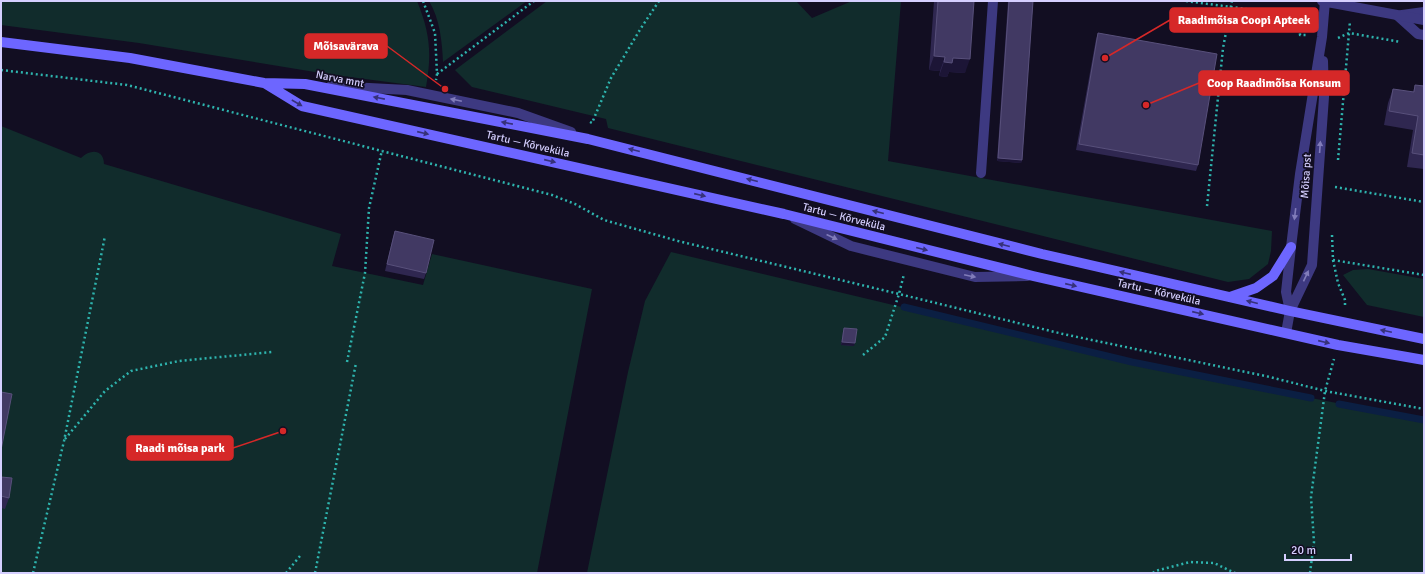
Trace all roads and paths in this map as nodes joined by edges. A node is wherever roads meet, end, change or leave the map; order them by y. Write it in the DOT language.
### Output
graph roads {
  1 [pos="423,1"];
  2 [pos="534,1"];
  3 [pos="660,1"];
  4 [pos="993,1"];
  5 [pos="1186,1"];
  6 [pos="1232,1"];
  7 [pos="1324,1"];
  8 [pos="1352,7"];
  9 [pos="1230,8"];
  10 [pos="1424,12"];
  11 [pos="1398,16"];
  12 [pos="1424,20"];
  13 [pos="1349,33"];
  14 [pos="1424,35"];
  15 [pos="1322,37"];
  16 [pos="1,42"];
  17 [pos="1402,42"];
  18 [pos="1,70"];
  19 [pos="438,74"];
  20 [pos="264,83"];
  21 [pos="434,86"];
  22 [pos="584,121"];
  23 [pos="382,150"];
  24 [pos="672,159"];
  25 [pos="1337,164"];
  26 [pos="980,173"];
  27 [pos="1336,180"];
  28 [pos="1424,202"];
  29 [pos="1207,206"];
  30 [pos="784,214"];
  31 [pos="1332,234"];
  32 [pos="106,236"];
  33 [pos="1291,247"];
  34 [pos="907,260"];
  35 [pos="1424,275"];
  36 [pos="1033,276"];
  37 [pos="899,294"];
  38 [pos="1230,297"];
  39 [pos="1290,311"];
  40 [pos="1286,333"];
  41 [pos="1424,339"];
  42 [pos="272,352"];
  43 [pos="863,355"];
  44 [pos="1424,360"];
  45 [pos="347,362"];
  46 [pos="356,364"];
  47 [pos="1325,391"];
  48 [pos="1424,409"];
  49 [pos="64,440"];
  50 [pos="300,556"];
  51 [pos="33,573"];
  52 [pos="286,573"];
  53 [pos="315,573"];
  54 [pos="1153,573"];
  55 [pos="1235,573"];
  56 [pos="1310,573"];
  1 -- 19 [label="path"];
  2 -- 19 [label="path"];
  3 -- 22 [label="path"];
  4 -- 26 [label="street"];
  5 -- 9 [label="path"];
  6 -- 9 [label="path"];
  7 -- 8 [label="street"];
  7 -- 15 [label="street, Mõisa pst"];
  8 -- 11 [label="street"];
  8 -- 13 [label="path"];
  9 -- 15 [label="path"];
  9 -- 29 [label="path"];
  10 -- 11 [label="street"];
  11 -- 12 [label="street"];
  11 -- 14 [label="street"];
  13 -- 17 [label="path"];
  13 -- 25 [label="path"];
  15 -- 33 [label="street, Mõisa pst, one-way"];
  39 -- 15 [label="street, Mõisa pst, one-way"];
  16 -- 20 [label="main road, Narva mnt"];
  18 -- 23 [label="path"];
  19 -- 21 [label="path"];
  24 -- 20 [label="main road, Narva mnt, one-way"];
  20 -- 30 [label="main road, Tartu — Kõrveküla, one-way"];
  23 -- 37 [label="path"];
  23 -- 45 [label="path"];
  38 -- 24 [label="main road, Tartu — Kõrveküla, one-way"];
  27 -- 28 [label="path"];
  30 -- 34 [label="street, one-way"];
  30 -- 36 [label="main road, Tartu — Kõrveküla, one-way"];
  31 -- 35 [label="path"];
  32 -- 49 [label="path"];
  33 -- 38 [label="main road"];
  33 -- 39 [label="street, Mõisa pst"];
  34 -- 36 [label="street, one-way"];
  34 -- 37 [label="path"];
  36 -- 40 [label="main road, Tartu — Kõrveküla, one-way"];
  37 -- 43 [label="path"];
  37 -- 47 [label="path"];
  39 -- 38 [label="main road, Tartu — Kõrveküla, one-way"];
  39 -- 40 [label="street, Mõisa pst"];
  41 -- 39 [label="main road, Tartu — Kõrveküla, one-way"];
  40 -- 44 [label="main road, Tartu — Kõrveküla, one-way"];
  42 -- 49 [label="path"];
  46 -- 53 [label="path"];
  47 -- 48 [label="path"];
  47 -- 56 [label="path"];
  49 -- 51 [label="path"];
  50 -- 52 [label="path"];
  54 -- 55 [label="path"];
}
